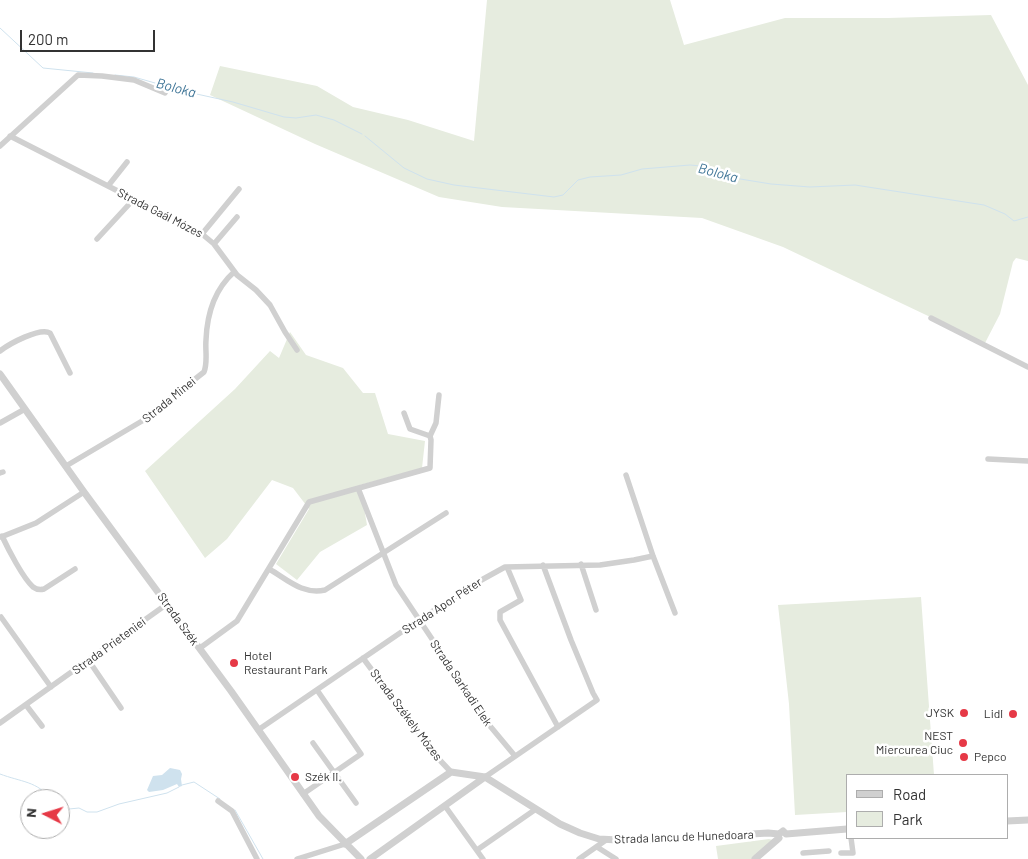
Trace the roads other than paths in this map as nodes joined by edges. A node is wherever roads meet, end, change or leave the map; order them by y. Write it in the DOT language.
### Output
graph roads {
  1 [pos="165,93"];
  2 [pos="10,136"];
  3 [pos="0,146"];
  4 [pos="127,162"];
  5 [pos="108,186"];
  6 [pos="239,189"];
  7 [pos="133,200"];
  8 [pos="237,217"];
  9 [pos="202,234"];
  10 [pos="97,240"];
  11 [pos="214,244"];
  12 [pos="234,272"];
  13 [pos="931,318"];
  14 [pos="297,350"];
  15 [pos="0,351"];
  16 [pos="1028,367"];
  17 [pos="70,372"];
  18 [pos="0,374"];
  19 [pos="439,395"];
  20 [pos="25,409"];
  21 [pos="404,412"];
  22 [pos="0,423"];
  23 [pos="430,436"];
  24 [pos="988,459"];
  25 [pos="1028,462"];
  26 [pos="66,466"];
  27 [pos="626,475"];
  28 [pos="358,488"];
  29 [pos="84,492"];
  30 [pos="446,513"];
  31 [pos="1,537"];
  32 [pos="383,553"];
  33 [pos="652,556"];
  34 [pos="580,564"];
  35 [pos="544,565"];
  36 [pos="507,567"];
  37 [pos="75,569"];
  38 [pos="269,569"];
  39 [pos="167,604"];
  40 [pos="596,610"];
  41 [pos="674,613"];
  42 [pos="1,617"];
  43 [pos="419,620"];
  44 [pos="200,648"];
  45 [pos="363,658"];
  46 [pos="89,661"];
  47 [pos="51,687"];
  48 [pos="317,690"];
  49 [pos="26,705"];
  50 [pos="121,708"];
  51 [pos="0,723"];
  52 [pos="42,726"];
  53 [pos="558,727"];
  54 [pos="258,730"];
  55 [pos="313,743"];
  56 [pos="515,756"];
  57 [pos="451,772"];
  58 [pos="335,773"];
  59 [pos="485,777"];
  60 [pos="303,794"];
  61 [pos="218,801"];
  62 [pos="356,802"];
  63 [pos="445,806"];
  64 [pos="536,809"];
  65 [pos="1028,820"];
  66 [pos="1008,821"];
  67 [pos="846,829"];
  68 [pos="781,835"];
  69 [pos="851,839"];
  70 [pos="606,840"];
  71 [pos="345,844"];
  72 [pos="597,847"];
  73 [pos="477,850"];
  74 [pos="820,851"];
  75 [pos="829,851"];
  76 [pos="320,852"];
  77 [pos="803,853"];
  78 [pos="842,853"];
  79 [pos="257,859"];
  80 [pos="297,859"];
  81 [pos="322,859"];
  82 [pos="361,859"];
  83 [pos="370,859"];
  84 [pos="484,859"];
  85 [pos="579,859"];
  86 [pos="616,859"];
  87 [pos="755,859"];
  88 [pos="820,859"];
  1 -- 2 [label="street"];
  2 -- 3 [label="street"];
  2 -- 5 [label="street, Strada Gaál Mózes"];
  4 -- 5 [label="street"];
  5 -- 7 [label="street, Strada Gaál Mózes"];
  6 -- 9 [label="street"];
  7 -- 9 [label="street, Strada Gaál Mózes"];
  7 -- 10 [label="street"];
  8 -- 11 [label="street"];
  9 -- 11 [label="street, Strada Gaál Mózes"];
  11 -- 12 [label="street, Strada Gaál Mózes"];
  12 -- 14 [label="street, Strada Gaál Mózes"];
  12 -- 26 [label="street, Strada Minei"];
  13 -- 16 [label="street"];
  15 -- 17 [label="street"];
  18 -- 20 [label="street, Strada Szék"];
  19 -- 23 [label="street"];
  20 -- 22 [label="street"];
  20 -- 26 [label="street, Strada Szék"];
  21 -- 23 [label="street"];
  23 -- 28 [label="street"];
  24 -- 25 [label="street"];
  26 -- 29 [label="street, Strada Szék"];
  27 -- 33 [label="street"];
  28 -- 32 [label="street, Strada Sarkadi Elek"];
  28 -- 38 [label="street"];
  29 -- 31 [label="street"];
  29 -- 39 [label="street, Strada Szék"];
  30 -- 32 [label="street"];
  31 -- 37 [label="street"];
  32 -- 38 [label="street"];
  32 -- 43 [label="street, Strada Sarkadi Elek"];
  33 -- 34 [label="street, Strada Apor Péter"];
  33 -- 41 [label="street"];
  34 -- 35 [label="street, Strada Apor Péter"];
  34 -- 40 [label="street"];
  35 -- 36 [label="street, Strada Apor Péter"];
  35 -- 53 [label="street"];
  36 -- 43 [label="street, Strada Apor Péter"];
  36 -- 53 [label="street"];
  38 -- 44 [label="street"];
  39 -- 44 [label="street, Strada Szék"];
  39 -- 46 [label="street, Strada Prieteniei"];
  42 -- 47 [label="street"];
  43 -- 45 [label="street, Strada Apor Péter"];
  43 -- 56 [label="street, Strada Sarkadi Elek"];
  44 -- 54 [label="street, Strada Szék"];
  45 -- 48 [label="street, Strada Apor Péter"];
  45 -- 57 [label="street, Strada Székely Mózes"];
  46 -- 47 [label="street, Strada Prieteniei"];
  46 -- 50 [label="street"];
  47 -- 49 [label="street, Strada Prieteniei"];
  48 -- 54 [label="street, Strada Apor Péter"];
  48 -- 58 [label="street"];
  49 -- 51 [label="street, Strada Prieteniei"];
  49 -- 52 [label="street"];
  53 -- 56 [label="street"];
  54 -- 60 [label="street, Strada Szék"];
  55 -- 58 [label="street"];
  56 -- 59 [label="street"];
  57 -- 59 [label="street, Strada Iancu de Hunedoara"];
  57 -- 71 [label="street"];
  58 -- 60 [label="street"];
  58 -- 62 [label="street"];
  59 -- 63 [label="street"];
  59 -- 64 [label="street, Strada Iancu de Hunedoara"];
  60 -- 71 [label="street, Strada Szék"];
  61 -- 79 [label="street"];
  63 -- 73 [label="street"];
  63 -- 83 [label="street"];
  64 -- 70 [label="street, Strada Iancu de Hunedoara"];
  64 -- 73 [label="street"];
  65 -- 66 [label="street"];
  67 -- 68 [label="street, Strada Iancu de Hunedoara"];
  68 -- 70 [label="street, Strada Iancu de Hunedoara"];
  68 -- 87 [label="street, Strada Iancu de Hunedoara"];
  69 -- 78 [label="street"];
  70 -- 72 [label="street"];
  71 -- 76 [label="street"];
  71 -- 82 [label="street, Strada Szék"];
  72 -- 85 [label="street"];
  72 -- 86 [label="street"];
  73 -- 84 [label="street"];
  74 -- 75 [label="street"];
  74 -- 77 [label="street"];
  74 -- 88 [label="street"];
  76 -- 80 [label="street"];
  76 -- 81 [label="street"];
}
